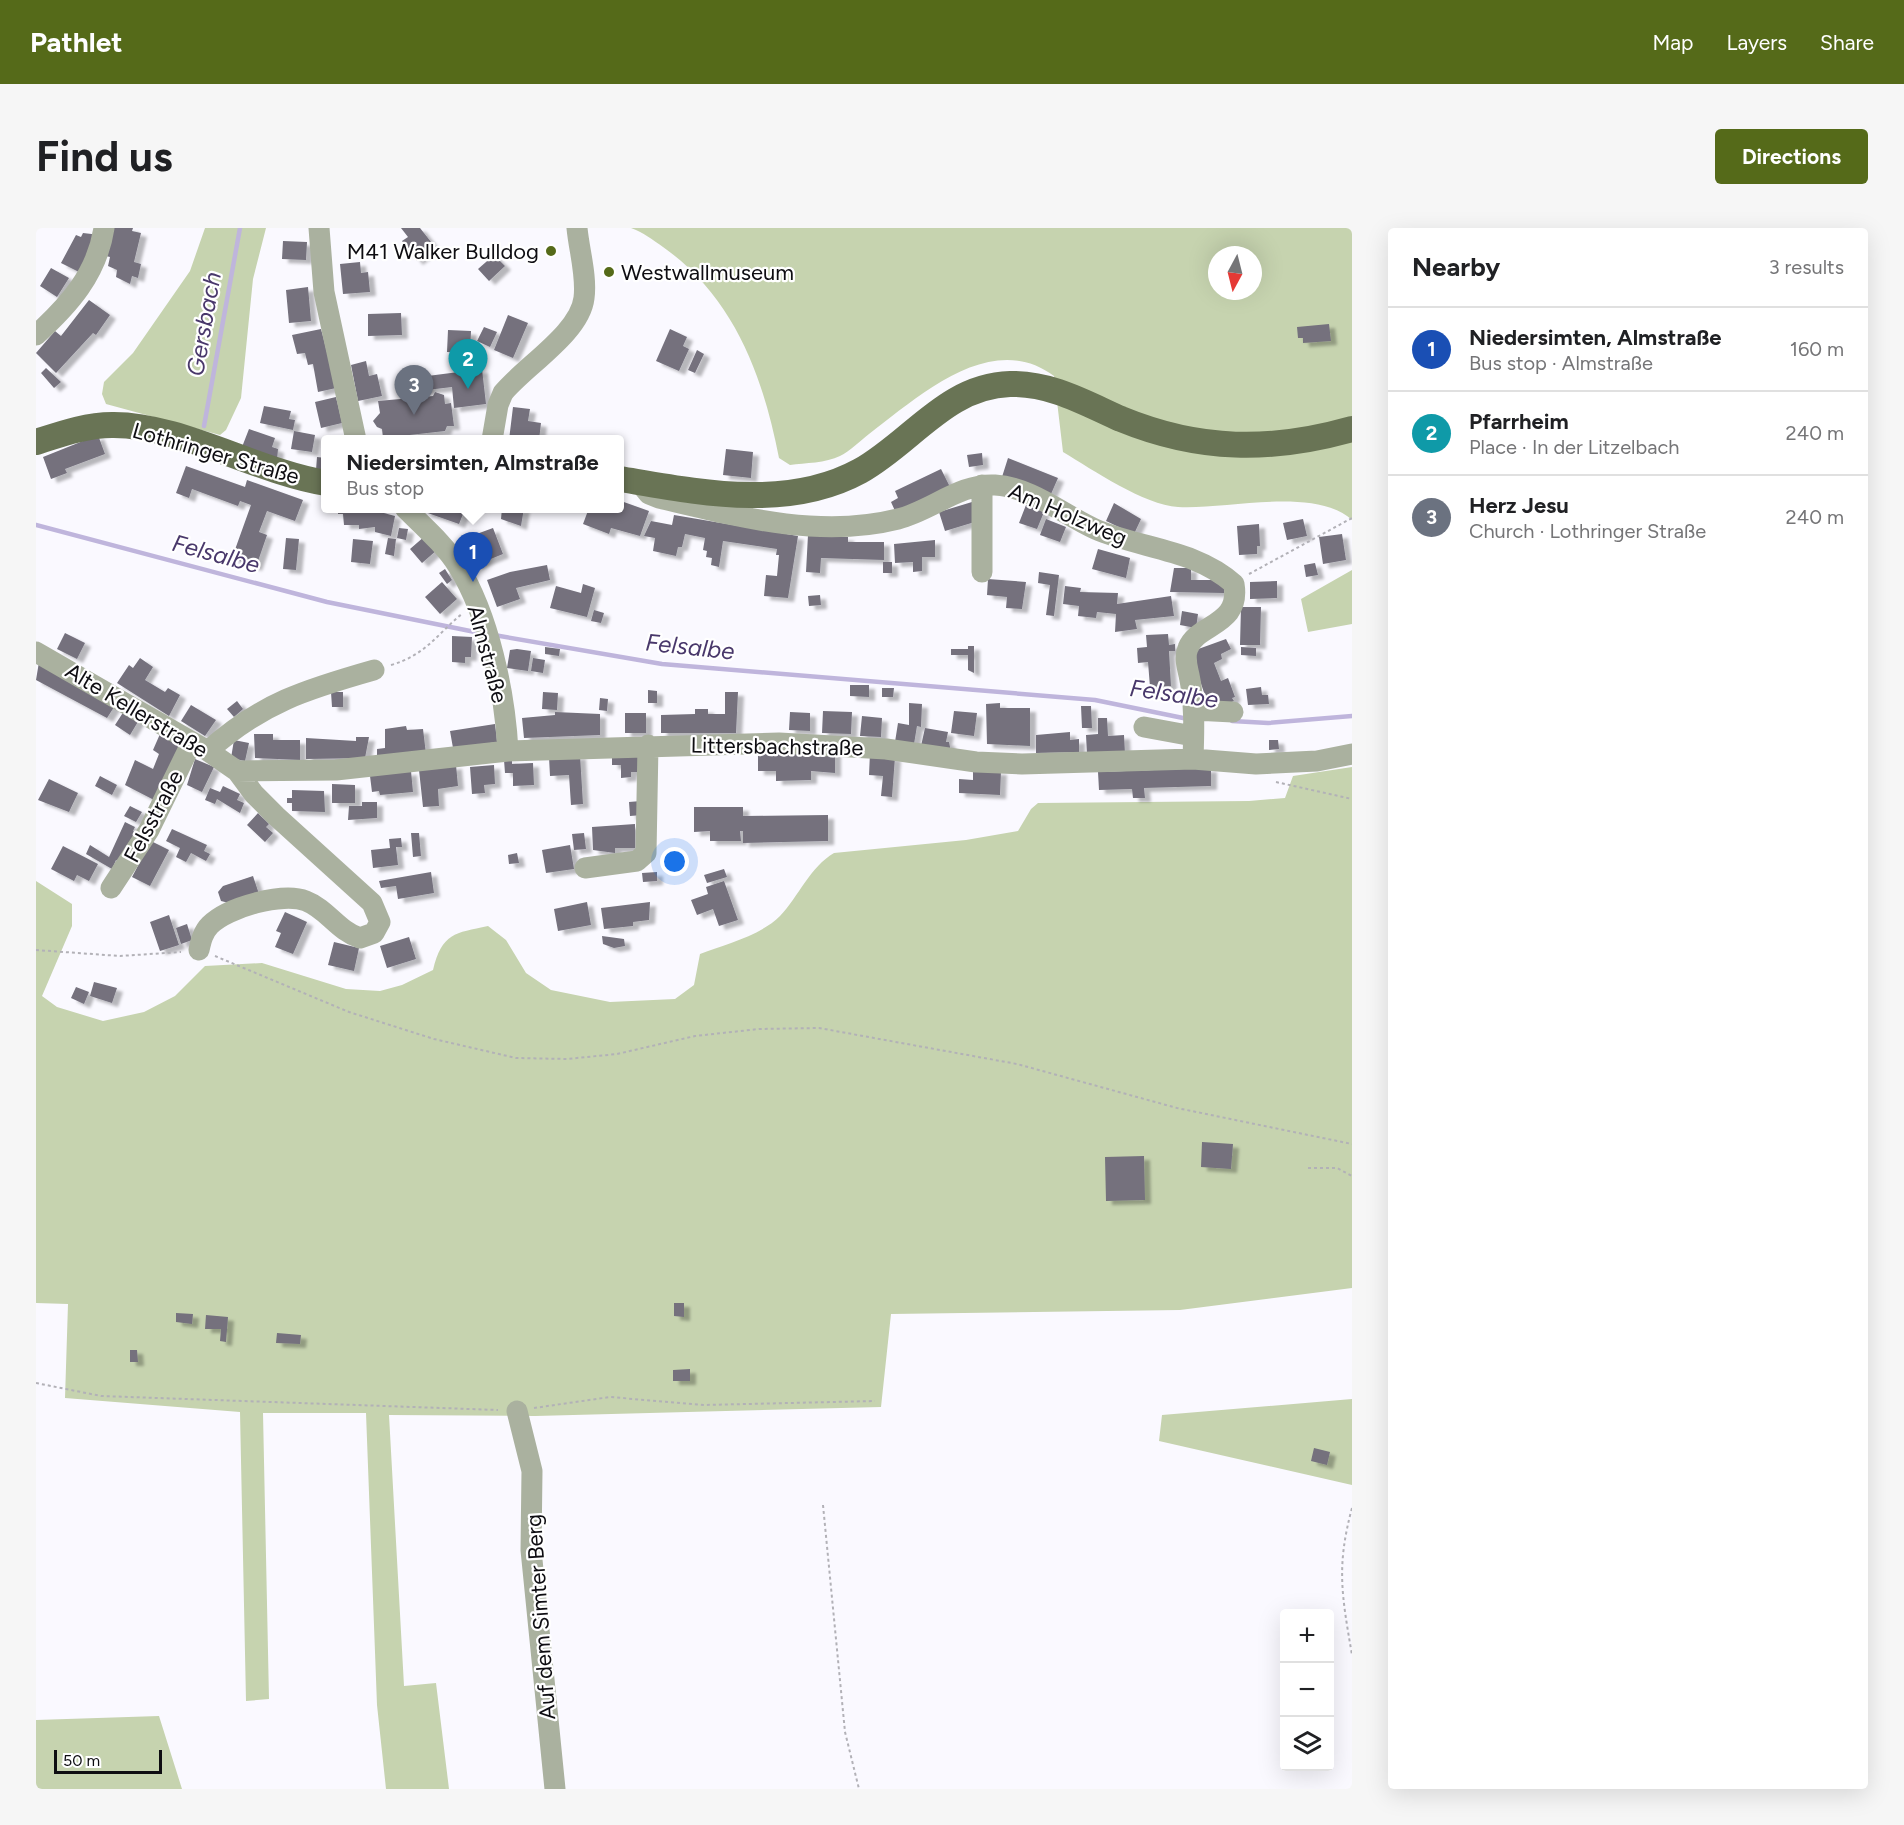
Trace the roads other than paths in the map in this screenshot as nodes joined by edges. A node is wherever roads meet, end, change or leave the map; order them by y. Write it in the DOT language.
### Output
graph roads {
  1 [pos="104,228"];
  2 [pos="319,228"];
  3 [pos="577,228"];
  4 [pos="36,335"];
  5 [pos="1352,429"];
  6 [pos="355,435"];
  7 [pos="493,435"];
  8 [pos="36,442"];
  9 [pos="630,481"];
  10 [pos="321,482"];
  11 [pos="982,485"];
  12 [pos="409,513"];
  13 [pos="982,572"];
  14 [pos="36,651"];
  15 [pos="374,670"];
  16 [pos="1233,712"];
  17 [pos="1194,722"];
  18 [pos="1144,727"];
  19 [pos="648,746"];
  20 [pos="200,747"];
  21 [pos="508,751"];
  22 [pos="1352,754"];
  23 [pos="1193,759"];
  24 [pos="237,771"];
  25 [pos="585,868"];
  26 [pos="111,888"];
  27 [pos="199,950"];
  28 [pos="517,1411"];
  29 [pos="555,1789"];
  1 -- 4 [label="street"];
  2 -- 6 [label="street"];
  3 -- 7 [label="street"];
  5 -- 9 [label="main road"];
  8 -- 10 [label="main road, Lothringer Straße"];
  9 -- 11 [label="street, Am Holzweg"];
  11 -- 13 [label="street"];
  11 -- 17 [label="street, Am Holzweg"];
  12 -- 21 [label="street, Almstraße"];
  14 -- 20 [label="street, Alte Kellerstraße"];
  15 -- 20 [label="street"];
  16 -- 17 [label="street"];
  17 -- 18 [label="street"];
  17 -- 23 [label="street"];
  19 -- 21 [label="street, Littersbachstraße"];
  19 -- 23 [label="street, Littersbachstraße"];
  19 -- 25 [label="street"];
  20 -- 24 [label="street, Alte Kellerstraße"];
  20 -- 26 [label="street, Felsstraße"];
  21 -- 24 [label="street, Littersbachstraße"];
  22 -- 23 [label="street, Littersbachstraße"];
  24 -- 27 [label="street, Alte Kellerstraße"];
  28 -- 29 [label="street, Auf dem Simter Berg"];
}
